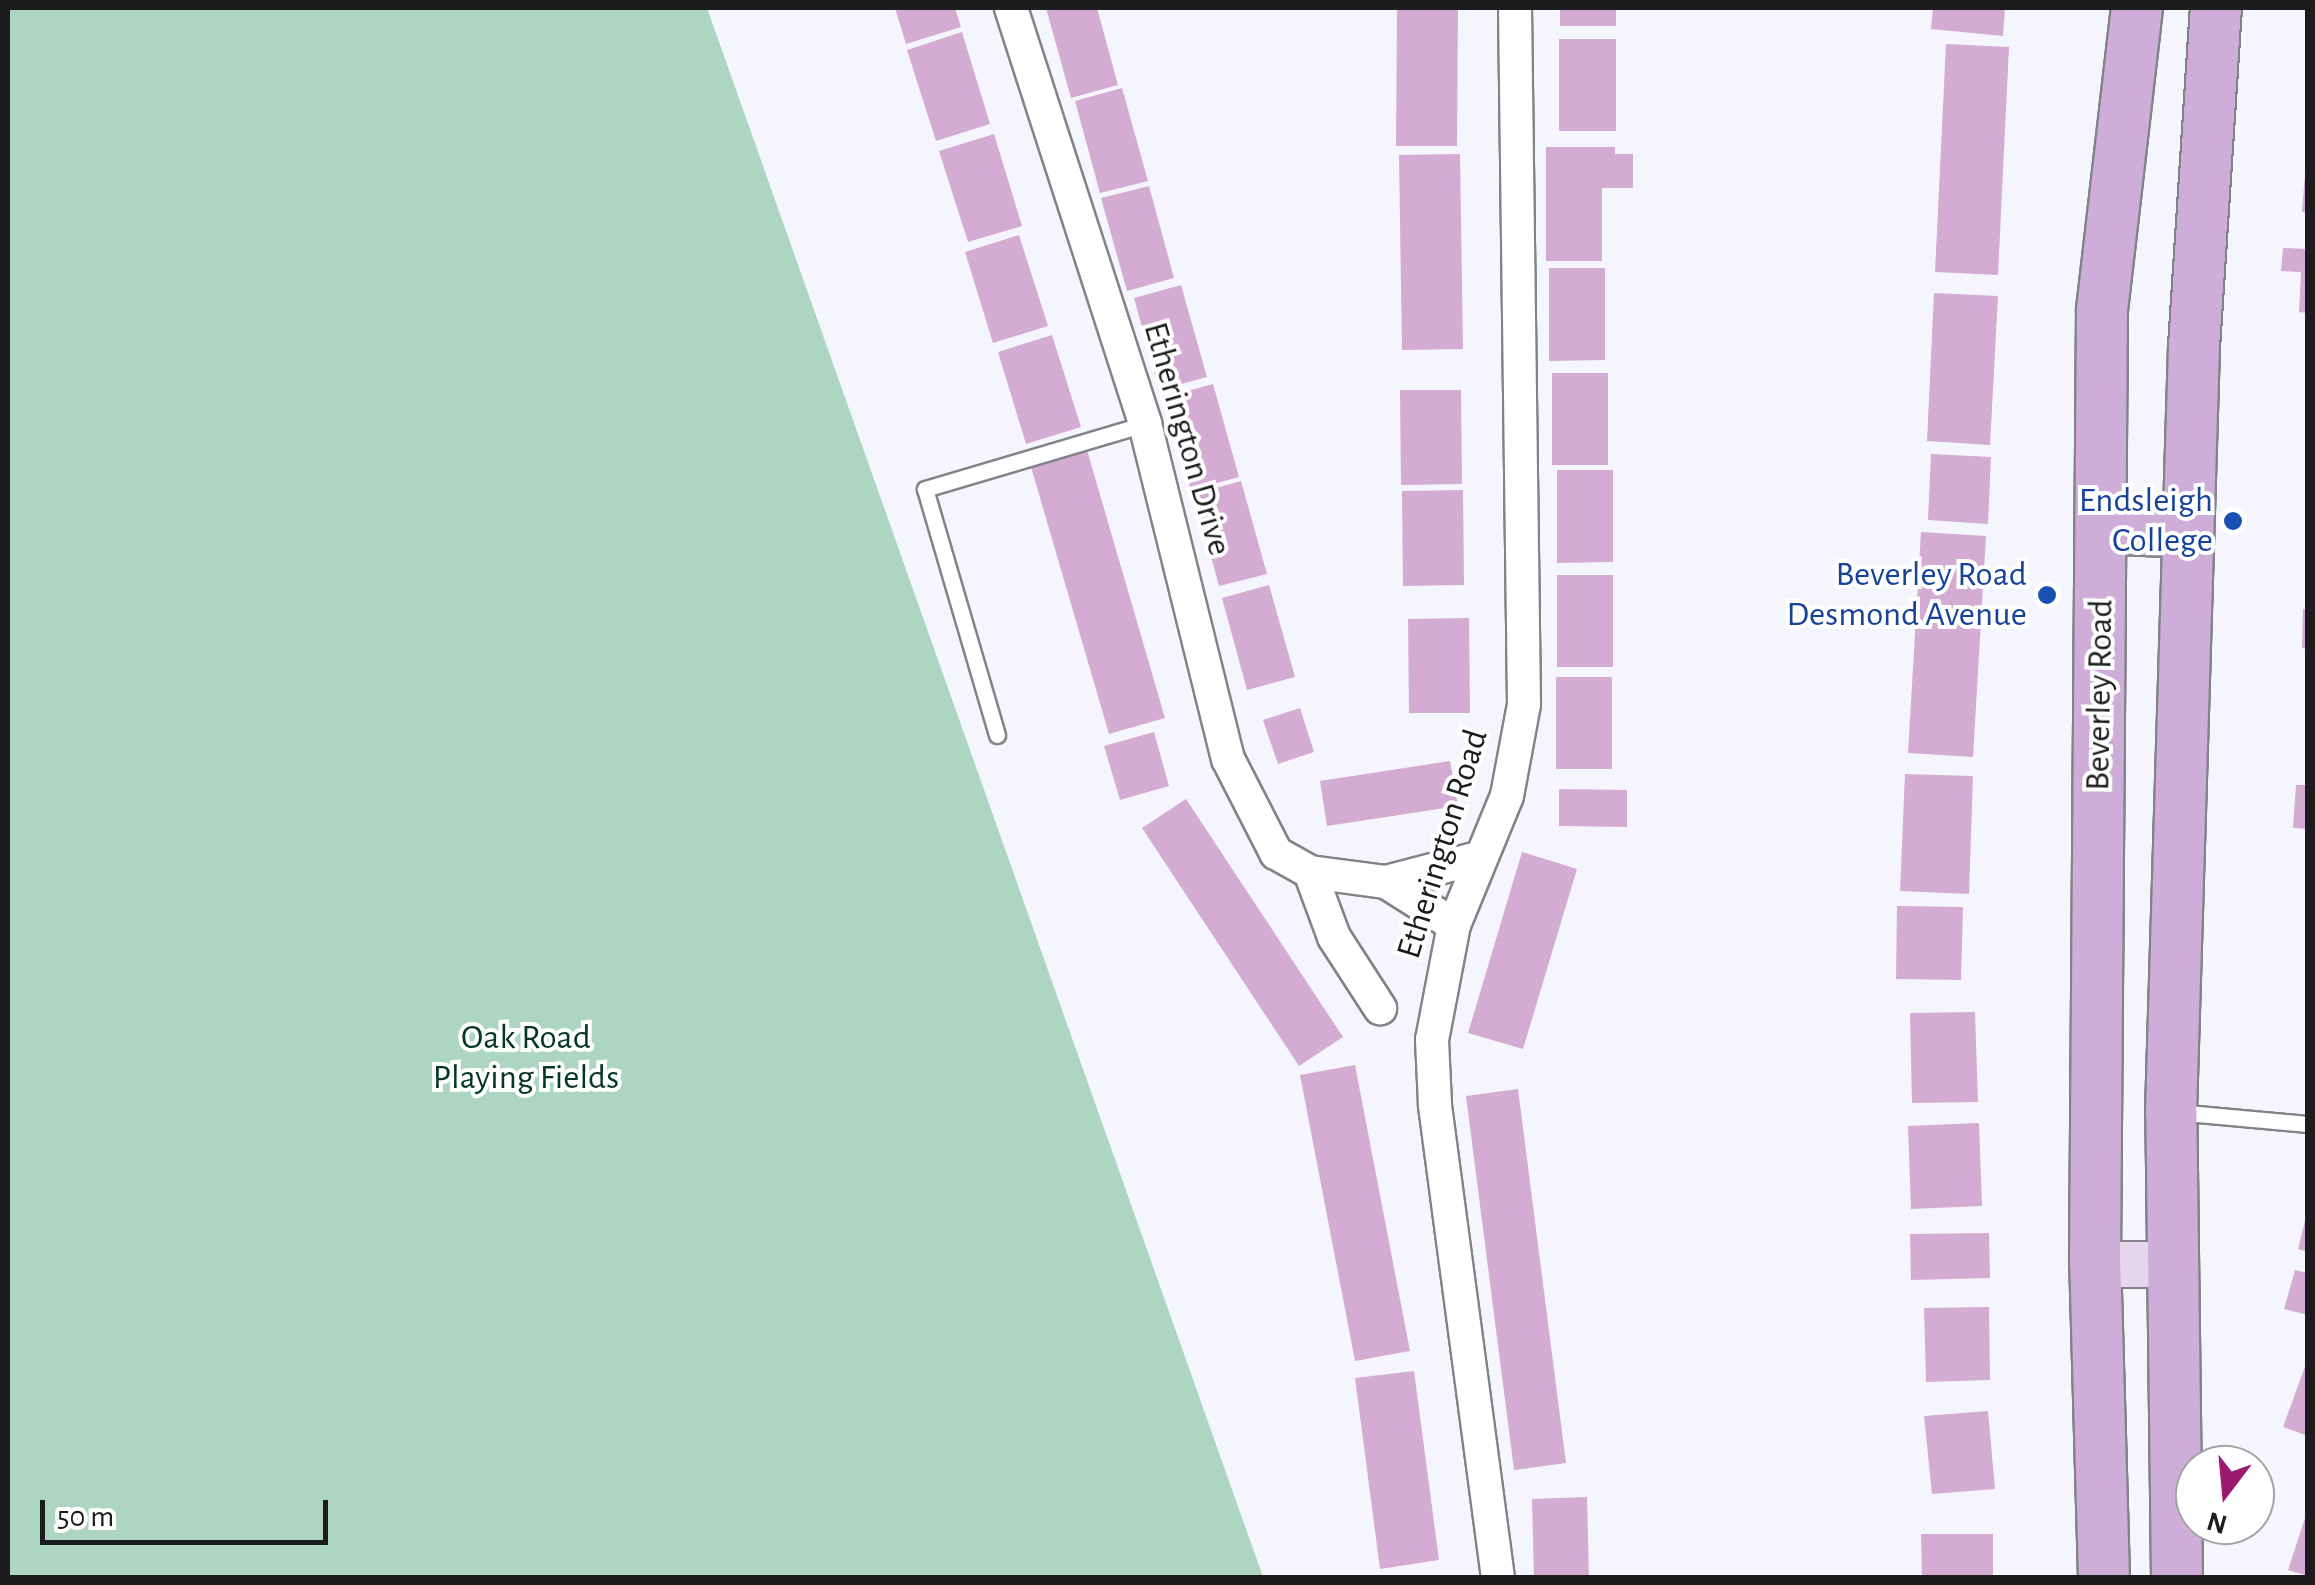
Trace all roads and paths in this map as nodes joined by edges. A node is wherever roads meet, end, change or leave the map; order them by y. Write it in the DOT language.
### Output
graph roads {
  1 [pos="1010,8"];
  2 [pos="1515,8"];
  3 [pos="2137,8"];
  4 [pos="2216,8"];
  5 [pos="1146,424"];
  6 [pos="2102,528"];
  7 [pos="2187,532"];
  8 [pos="997,735"];
  9 [pos="1481,856"];
  10 [pos="1310,872"];
  11 [pos="1386,882"];
  12 [pos="1454,924"];
  13 [pos="1380,1008"];
  14 [pos="2171,1112"];
  15 [pos="2308,1124"];
  16 [pos="2095,1264"];
  17 [pos="2173,1264"];
  18 [pos="1498,1578"];
  19 [pos="2104,1578"];
  20 [pos="2177,1578"];
  1 -- 5 [label="street, Etherington Drive"];
  2 -- 9 [label="street, Etherington Road"];
  3 -- 6 [label="main road, Beverley Road"];
  4 -- 7 [label="main road"];
  5 -- 8 [label="lane"];
  5 -- 10 [label="street, Etherington Drive"];
  6 -- 7 [label="main road"];
  6 -- 16 [label="main road, Beverley Road"];
  7 -- 14 [label="main road"];
  9 -- 11 [label="street, Etherington Drive"];
  9 -- 12 [label="street, Etherington Road"];
  10 -- 11 [label="street, Etherington Drive"];
  10 -- 13 [label="street"];
  11 -- 12 [label="street, Etherington Drive"];
  12 -- 18 [label="street, Etherington Road"];
  14 -- 15 [label="lane"];
  14 -- 17 [label="main road"];
  16 -- 17 [label="street"];
  16 -- 19 [label="main road, Beverley Road"];
  17 -- 20 [label="main road"];
}
